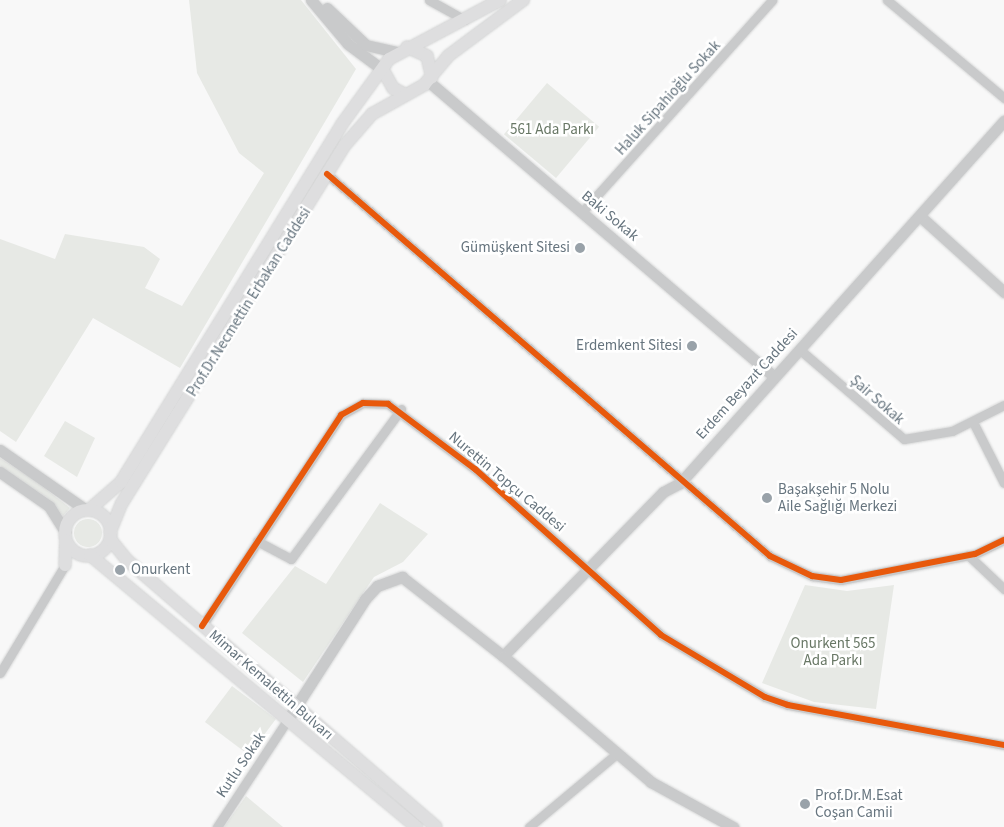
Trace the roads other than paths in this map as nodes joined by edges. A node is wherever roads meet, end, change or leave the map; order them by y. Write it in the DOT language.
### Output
graph roads {
  1 [pos="312,0"];
  2 [pos="321,0"];
  3 [pos="429,0"];
  4 [pos="500,0"];
  5 [pos="522,0"];
  6 [pos="772,0"];
  7 [pos="887,0"];
  8 [pos="465,20"];
  9 [pos="402,50"];
  10 [pos="382,70"];
  11 [pos="433,75"];
  12 [pos="408,94"];
  13 [pos="1004,98"];
  14 [pos="1004,121"];
  15 [pos="327,174"];
  16 [pos="582,212"];
  17 [pos="921,217"];
  18 [pos="1004,292"];
  19 [pos="798,349"];
  20 [pos="773,376"];
  21 [pos="1004,406"];
  22 [pos="401,409"];
  23 [pos="974,422"];
  24 [pos="0,450"];
  25 [pos="0,472"];
  26 [pos="680,483"];
  27 [pos="1004,483"];
  28 [pos="88,510"];
  29 [pos="65,536"];
  30 [pos="110,536"];
  31 [pos="1004,540"];
  32 [pos="257,541"];
  33 [pos="968,555"];
  34 [pos="87,556"];
  35 [pos="65,565"];
  36 [pos="588,567"];
  37 [pos="1004,589"];
  38 [pos="202,626"];
  39 [pos="503,656"];
  40 [pos="0,673"];
  41 [pos="296,707"];
  42 [pos="288,719"];
  43 [pos="1004,745"];
  44 [pos="615,755"];
  45 [pos="216,827"];
  46 [pos="416,827"];
  47 [pos="436,827"];
  48 [pos="529,827"];
  49 [pos="733,827"];
  1 -- 10 [label="street"];
  2 -- 9 [label="street"];
  3 -- 8 [label="street"];
  4 -- 8 [label="main road"];
  5 -- 11 [label="main road"];
  6 -- 16 [label="street, Haluk Sipahioğlu Sokak"];
  7 -- 13 [label="street"];
  8 -- 9 [label="main road"];
  9 -- 10 [label="main road"];
  9 -- 11 [label="main road"];
  10 -- 12 [label="main road"];
  10 -- 28 [label="main road, Prof.Dr.Necmettin Erbakan Caddesi"];
  11 -- 12 [label="main road"];
  11 -- 16 [label="street, Baki Sokak"];
  12 -- 15 [label="main road, Prof.Dr.Necmettin Erbakan Caddesi"];
  14 -- 17 [label="street, Erdem Beyazıt Caddesi"];
  15 -- 26 [label="street"];
  15 -- 30 [label="main road, Prof.Dr.Necmettin Erbakan Caddesi"];
  16 -- 20 [label="street, Baki Sokak"];
  17 -- 18 [label="street"];
  17 -- 19 [label="street, Erdem Beyazıt Caddesi"];
  19 -- 20 [label="street, Erdem Beyazıt Caddesi"];
  19 -- 23 [label="street, Şair Sokak"];
  20 -- 26 [label="street, Erdem Beyazıt Caddesi"];
  21 -- 23 [label="street, Şair Sokak"];
  22 -- 32 [label="street, Nurettin Topçu Caddesi"];
  22 -- 32 [label="street"];
  22 -- 36 [label="street, Nurettin Topçu Caddesi"];
  23 -- 27 [label="street"];
  24 -- 28 [label="street"];
  25 -- 29 [label="street"];
  26 -- 33 [label="street"];
  26 -- 36 [label="street, Erdem Beyazıt Caddesi"];
  28 -- 29 [label="main road"];
  28 -- 30 [label="main road"];
  29 -- 34 [label="main road"];
  29 -- 35 [label="main road"];
  30 -- 34 [label="main road"];
  30 -- 38 [label="main road, Mimar Kemalettin Bulvarı"];
  31 -- 33 [label="street"];
  32 -- 38 [label="street, Nurettin Topçu Caddesi"];
  33 -- 37 [label="street"];
  34 -- 35 [label="main road"];
  34 -- 42 [label="main road, Mimar Kemalettin Bulvarı"];
  35 -- 40 [label="street"];
  36 -- 39 [label="street, Erdem Beyazıt Caddesi"];
  36 -- 43 [label="street, Nurettin Topçu Caddesi"];
  38 -- 41 [label="main road, Mimar Kemalettin Bulvarı"];
  39 -- 41 [label="street"];
  39 -- 44 [label="street"];
  41 -- 42 [label="street"];
  41 -- 47 [label="main road, Mimar Kemalettin Bulvarı"];
  42 -- 45 [label="street, Kutlu Sokak"];
  42 -- 46 [label="main road, Mimar Kemalettin Bulvarı"];
  44 -- 48 [label="street"];
  44 -- 49 [label="street"];
}
